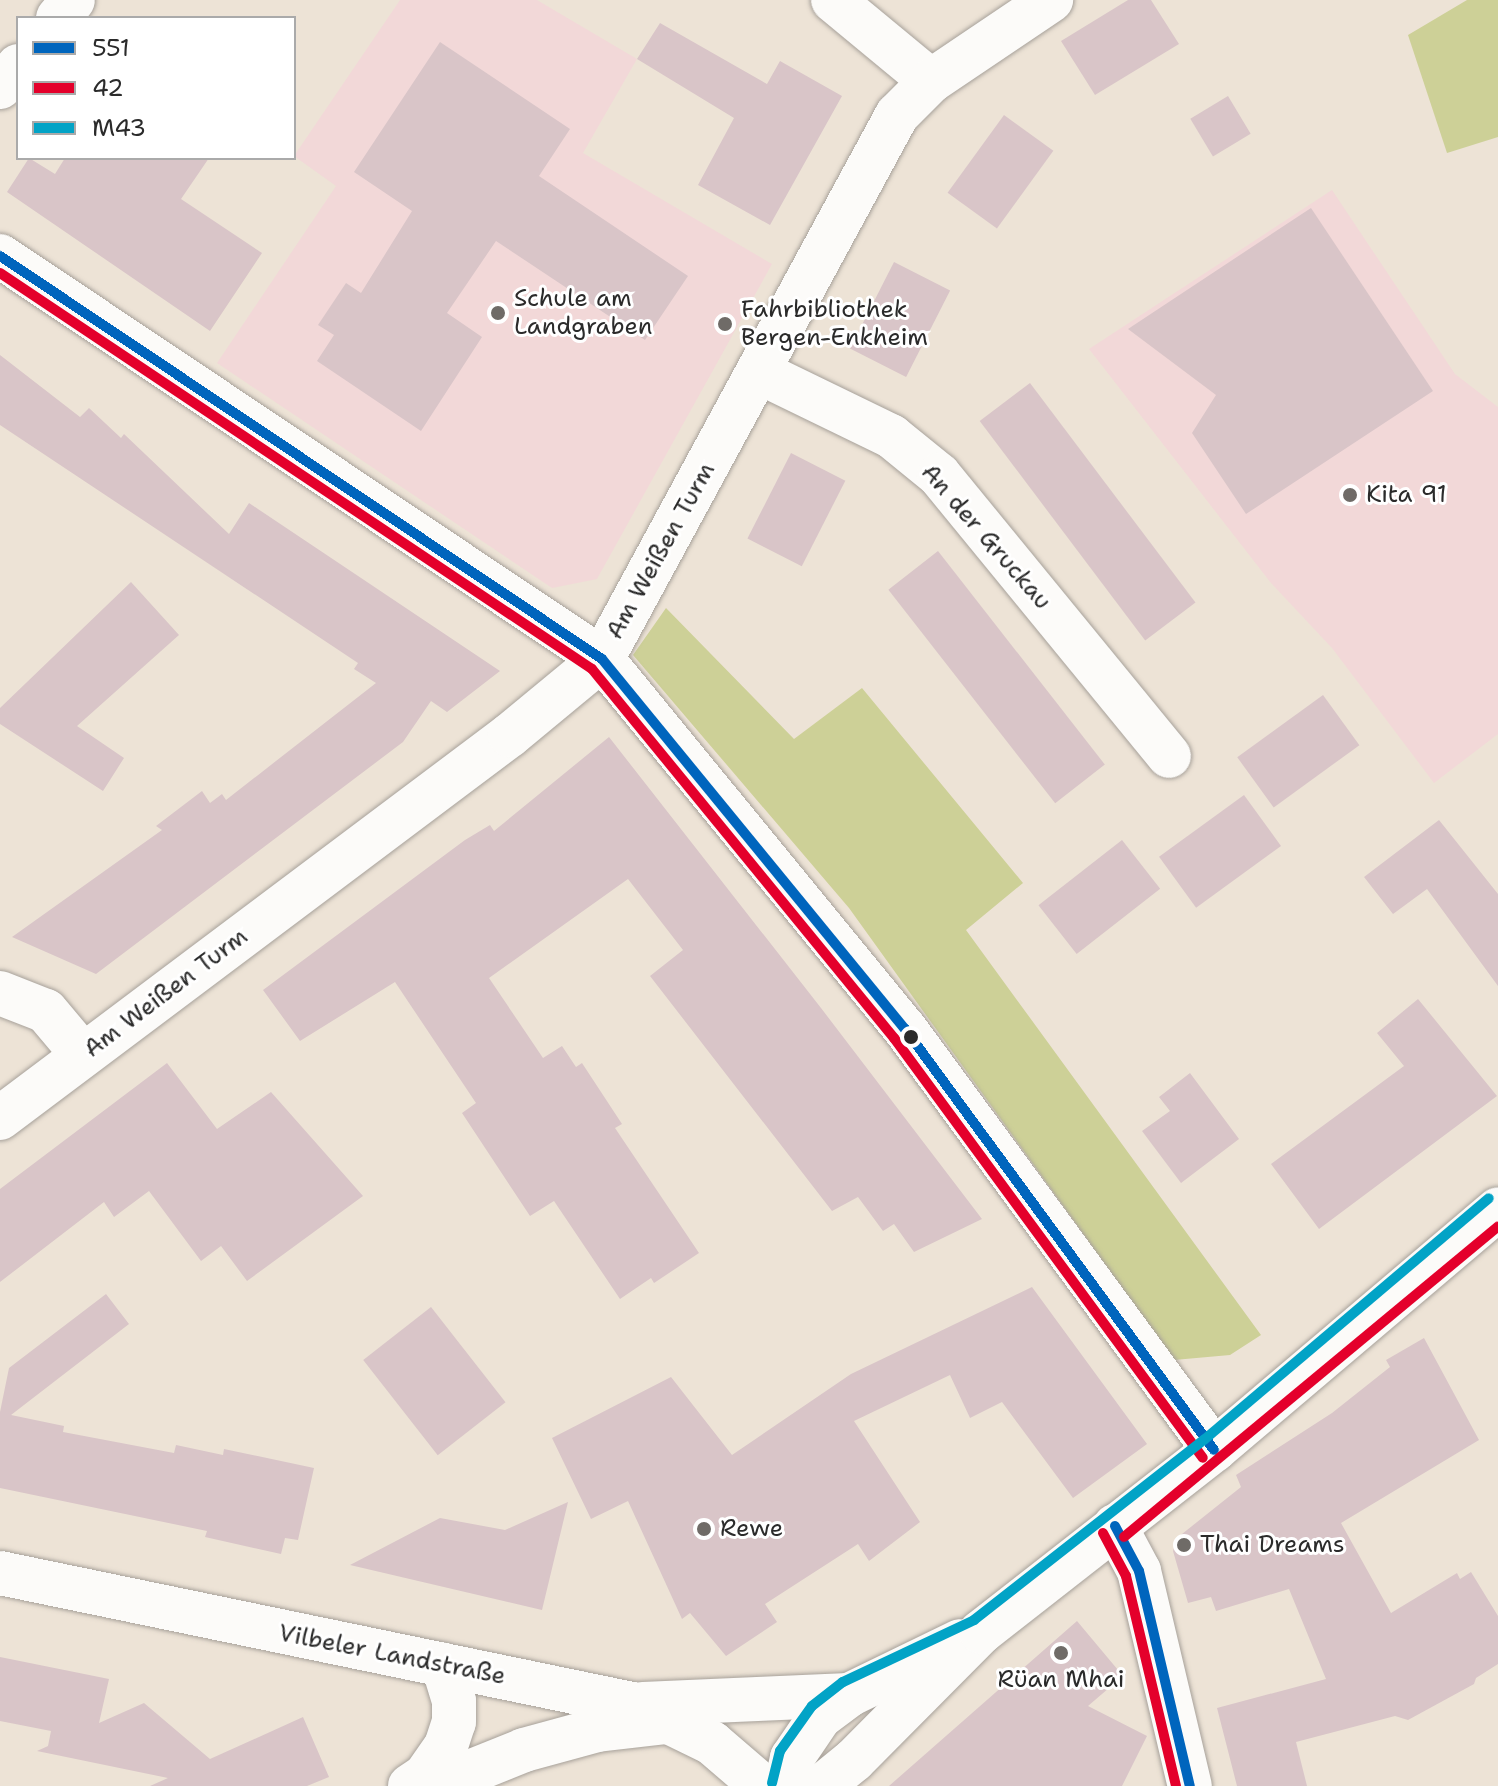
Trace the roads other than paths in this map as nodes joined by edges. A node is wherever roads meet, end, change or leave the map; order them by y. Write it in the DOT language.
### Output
graph roads {
  1 [pos="73,0"];
  2 [pos="833,0"];
  3 [pos="1051,0"];
  4 [pos="60,16"];
  5 [pos="16,68"];
  6 [pos="931,81"];
  7 [pos="0,87"];
  8 [pos="0,256"];
  9 [pos="759,372"];
  10 [pos="602,659"];
  11 [pos="1169,756"];
  12 [pos="0,993"];
  13 [pos="83,1055"];
  14 [pos="0,1118"];
  15 [pos="1498,1209"];
  16 [pos="1214,1450"];
  17 [pos="1115,1526"];
  18 [pos="0,1573"];
  19 [pos="981,1632"];
  20 [pos="443,1665"];
  21 [pos="849,1695"];
  22 [pos="632,1704"];
  23 [pos="675,1721"];
  24 [pos="410,1786"];
  25 [pos="435,1786"];
  26 [pos="762,1786"];
  27 [pos="786,1786"];
  28 [pos="822,1786"];
  29 [pos="1190,1786"];
  1 -- 4 [label="street"];
  2 -- 6 [label="street"];
  3 -- 6 [label="street, Am Weißen Turm"];
  5 -- 7 [label="street"];
  6 -- 9 [label="street, Am Weißen Turm"];
  8 -- 10 [label="street"];
  9 -- 10 [label="street, Am Weißen Turm"];
  9 -- 11 [label="street, An der Gruckau"];
  10 -- 13 [label="street, Am Weißen Turm"];
  10 -- 16 [label="street"];
  12 -- 13 [label="street"];
  13 -- 14 [label="street, Am Weißen Turm"];
  15 -- 16 [label="street"];
  16 -- 17 [label="street"];
  17 -- 19 [label="street"];
  17 -- 29 [label="street"];
  18 -- 20 [label="street, Vilbeler Landstraße"];
  19 -- 21 [label="street"];
  19 -- 28 [label="street"];
  20 -- 22 [label="street, Vilbeler Landstraße"];
  20 -- 24 [label="street"];
  21 -- 22 [label="street"];
  21 -- 27 [label="street"];
  22 -- 23 [label="street, Vilbeler Landstraße"];
  23 -- 25 [label="street"];
  23 -- 26 [label="street, Vilbeler Landstraße"];
}
